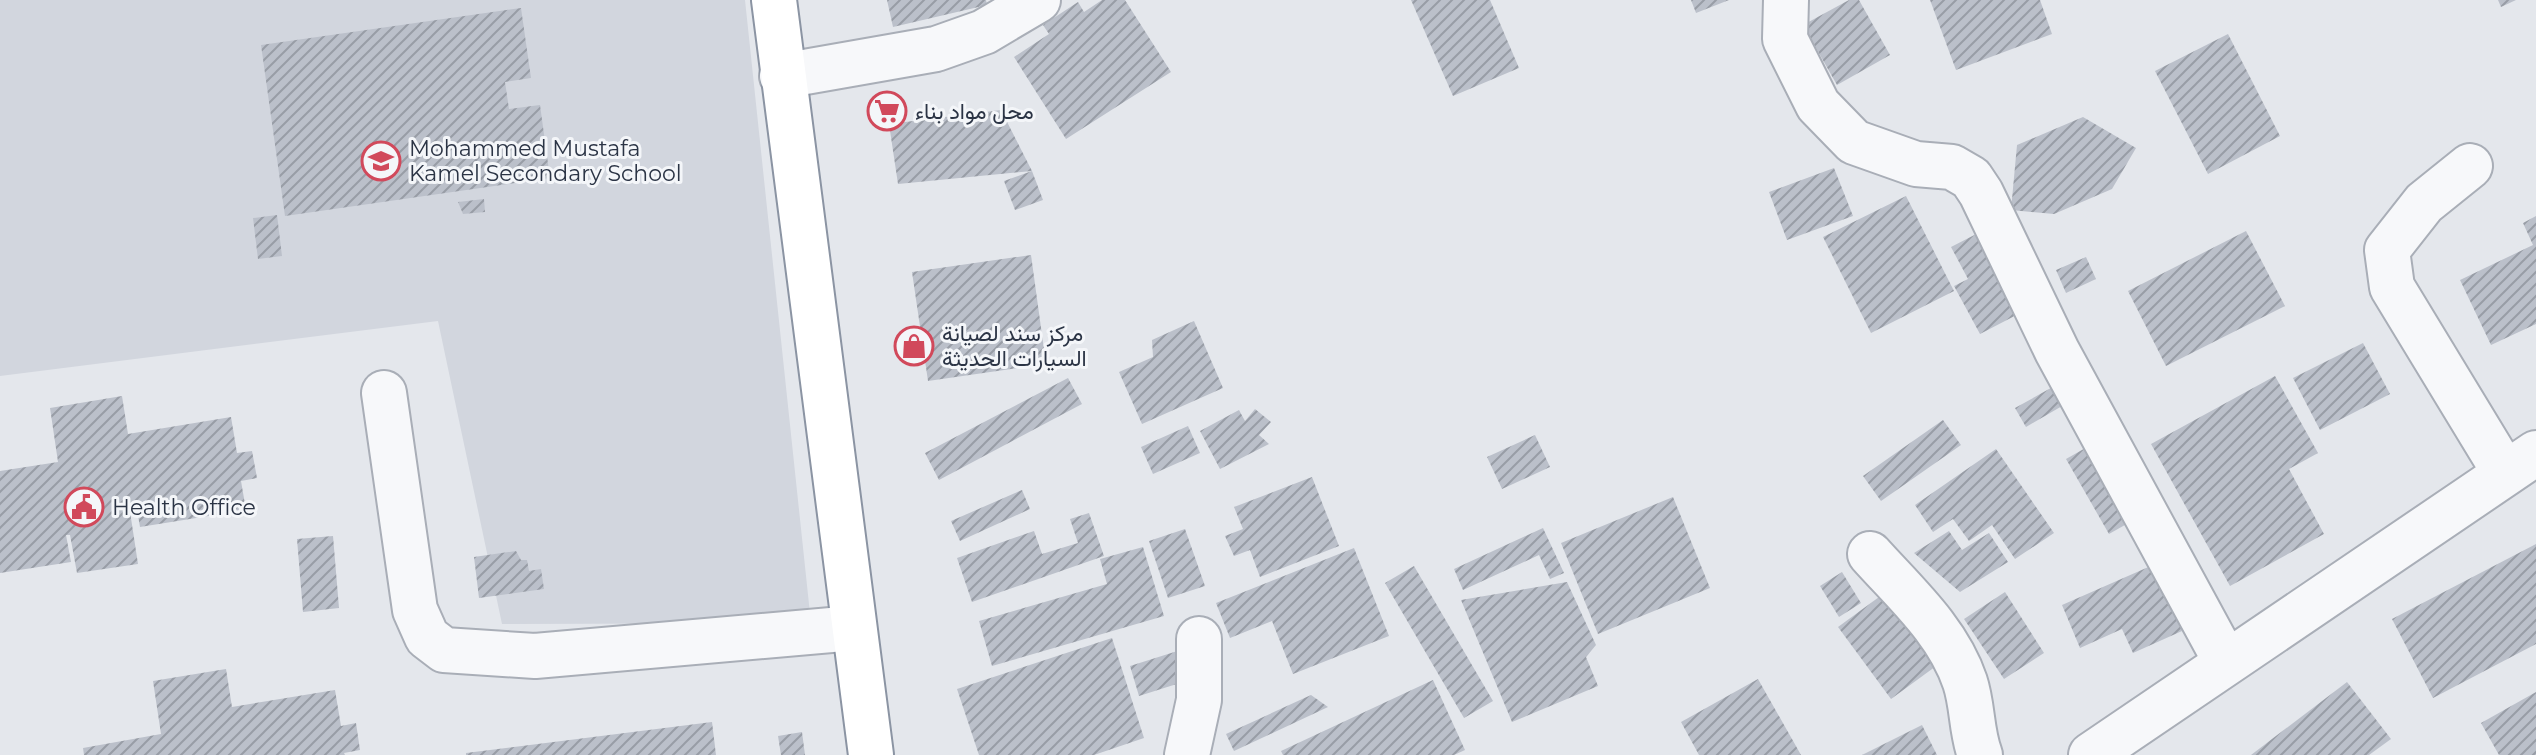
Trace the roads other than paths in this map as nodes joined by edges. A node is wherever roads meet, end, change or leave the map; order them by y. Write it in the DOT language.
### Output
graph roads {
  1 [pos="774,0"];
  2 [pos="1038,0"];
  3 [pos="1786,0"];
  4 [pos="782,76"];
  5 [pos="2470,166"];
  6 [pos="384,393"];
  7 [pos="2521,463"];
  8 [pos="1870,554"];
  9 [pos="854,628"];
  10 [pos="1199,639"];
  11 [pos="2226,662"];
  12 [pos="871,755"];
  13 [pos="1187,755"];
  14 [pos="1980,755"];
  15 [pos="2091,755"];
  1 -- 4 [label="highway"];
  2 -- 4 [label="street"];
  3 -- 11 [label="street"];
  4 -- 9 [label="highway"];
  5 -- 7 [label="street"];
  6 -- 9 [label="street"];
  7 -- 11 [label="street"];
  8 -- 14 [label="street"];
  9 -- 12 [label="highway"];
  10 -- 13 [label="street"];
  11 -- 15 [label="street"];
}
